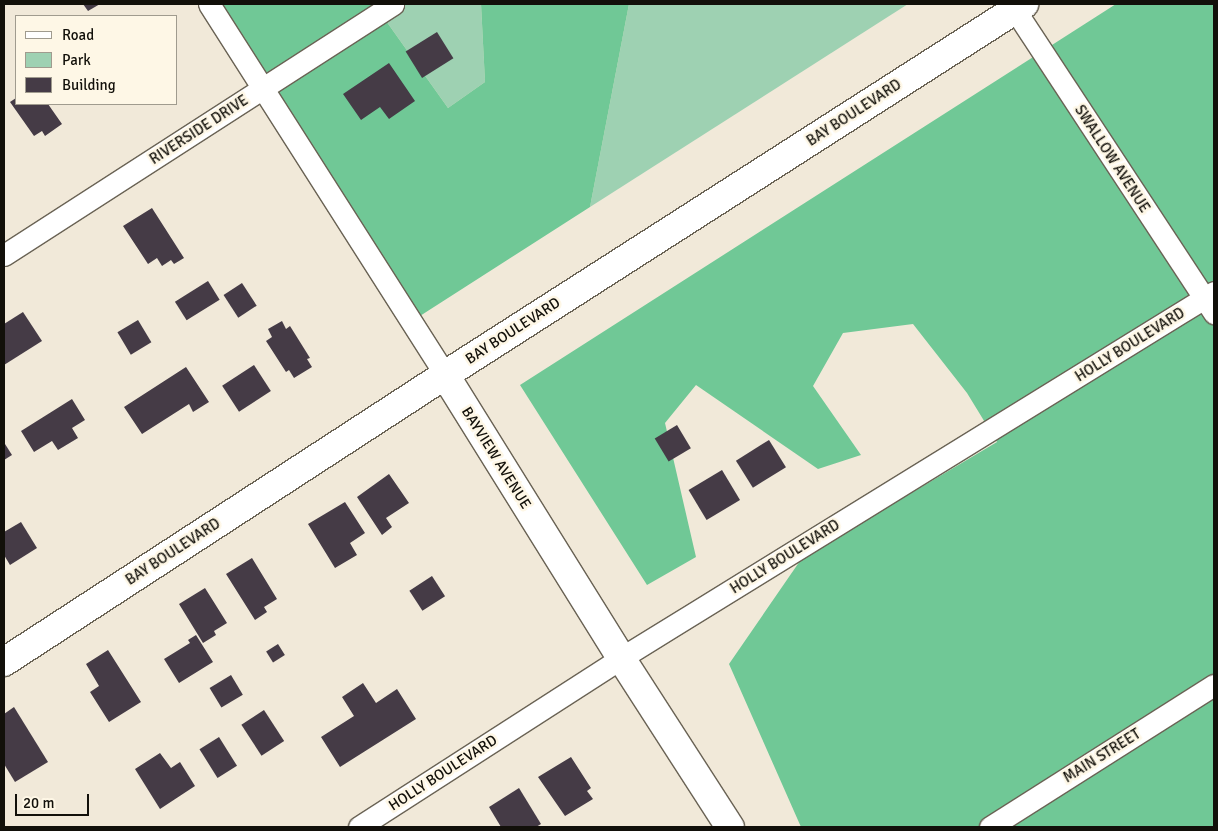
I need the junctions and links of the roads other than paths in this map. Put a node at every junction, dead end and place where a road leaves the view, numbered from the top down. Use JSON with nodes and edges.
{"nodes":[{"id":1,"x":209,"y":4,"type":"edge"},
{"id":2,"x":393,"y":4,"type":"edge"},
{"id":3,"x":1017,"y":6,"type":"edge"},
{"id":4,"x":264,"y":88,"type":"junction"},
{"id":5,"x":4,"y":254,"type":"edge"},
{"id":6,"x":1211,"y":302,"type":"edge"},
{"id":7,"x":444,"y":375,"type":"junction"},
{"id":8,"x":621,"y":658,"type":"junction"},
{"id":9,"x":4,"y":662,"type":"edge"},
{"id":10,"x":1214,"y":685,"type":"edge"},
{"id":11,"x":359,"y":827,"type":"edge"},
{"id":12,"x":730,"y":827,"type":"edge"},
{"id":13,"x":990,"y":827,"type":"edge"}],
"edges":[{"from":1,"to":4,"type":"street","name":"BAYVIEW AVENUE"},
{"from":2,"to":4,"type":"street","name":"RIVERSIDE DRIVE"},
{"from":3,"to":6,"type":"street","name":"SWALLOW AVENUE"},
{"from":3,"to":7,"type":"main road","name":"BAY BOULEVARD"},
{"from":4,"to":5,"type":"street","name":"RIVERSIDE DRIVE"},
{"from":4,"to":7,"type":"street","name":"BAYVIEW AVENUE"},
{"from":6,"to":8,"type":"street","name":"HOLLY BOULEVARD"},
{"from":7,"to":8,"type":"main road","name":"BAYVIEW AVENUE"},
{"from":7,"to":9,"type":"main road","name":"BAY BOULEVARD"},
{"from":8,"to":11,"type":"street","name":"HOLLY BOULEVARD"},
{"from":8,"to":12,"type":"main road","name":"BAYVIEW AVENUE"},
{"from":10,"to":13,"type":"street","name":"MAIN STREET"}]}
